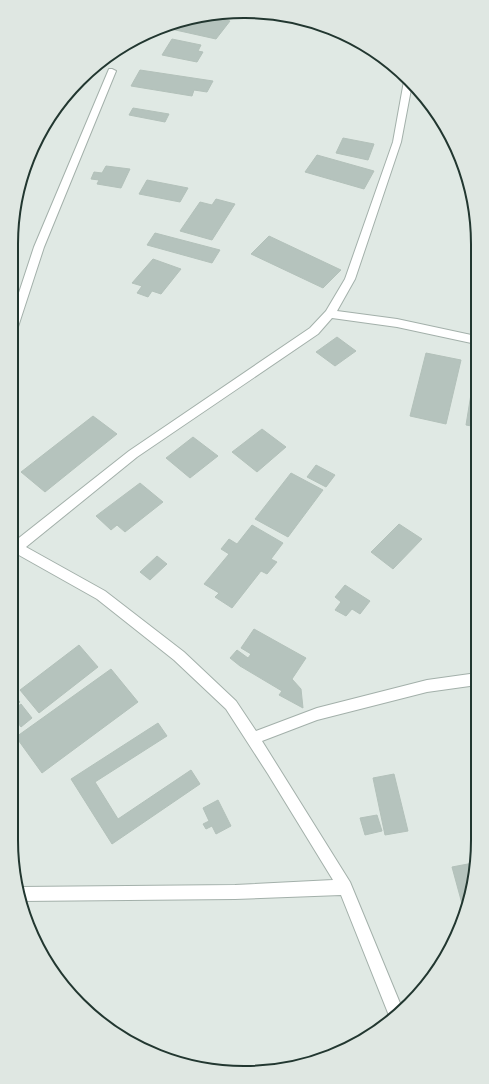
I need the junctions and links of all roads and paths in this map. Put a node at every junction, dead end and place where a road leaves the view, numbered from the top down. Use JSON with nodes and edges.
{"nodes":[{"id":1,"x":112,"y":71,"type":"dead end"},
{"id":2,"x":407,"y":86,"type":"edge"},
{"id":3,"x":18,"y":312,"type":"edge"},
{"id":4,"x":330,"y":314,"type":"junction"},
{"id":5,"x":471,"y":339,"type":"edge"},
{"id":6,"x":18,"y":544,"type":"edge"},
{"id":7,"x":18,"y":551,"type":"edge"},
{"id":8,"x":471,"y":680,"type":"edge"},
{"id":9,"x":253,"y":738,"type":"junction"},
{"id":10,"x":345,"y":887,"type":"junction"},
{"id":11,"x":25,"y":894,"type":"edge"},
{"id":12,"x":395,"y":1009,"type":"edge"}],
"edges":[{"from":1,"to":3,"type":"street"},
{"from":2,"to":4,"type":"street"},
{"from":4,"to":5,"type":"street"},
{"from":4,"to":6,"type":"street"},
{"from":7,"to":9,"type":"street"},
{"from":8,"to":9,"type":"street"},
{"from":9,"to":10,"type":"street"},
{"from":10,"to":11,"type":"street"},
{"from":10,"to":12,"type":"street"}]}
